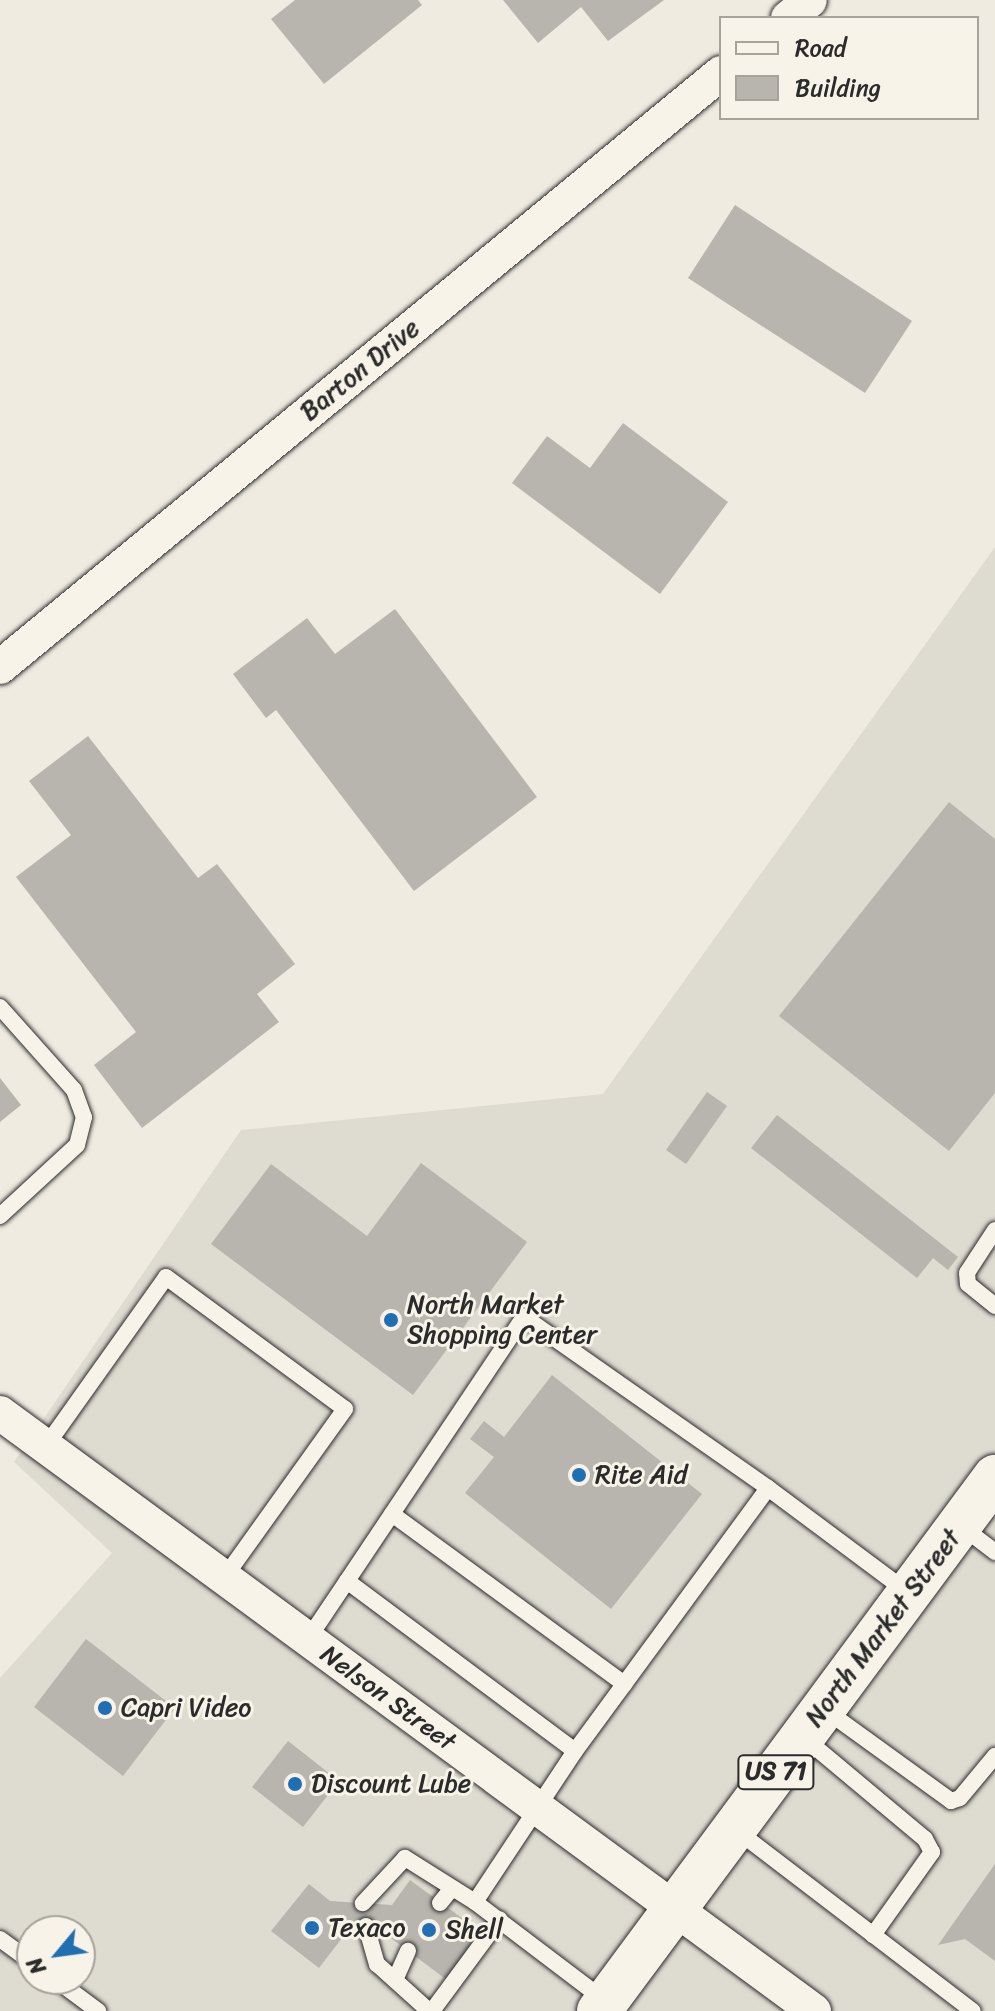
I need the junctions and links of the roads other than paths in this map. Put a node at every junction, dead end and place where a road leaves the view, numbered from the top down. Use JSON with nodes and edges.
{"nodes":[{"id":1,"x":810,"y":0,"type":"edge"},
{"id":2,"x":790,"y":16,"type":"edge"},
{"id":3,"x":719,"y":75,"type":"edge"},
{"id":4,"x":0,"y":667,"type":"edge"},
{"id":5,"x":0,"y":1007,"type":"edge"},
{"id":6,"x":0,"y":1216,"type":"edge"},
{"id":7,"x":995,"y":1230,"type":"edge"},
{"id":8,"x":995,"y":1306,"type":"edge"},
{"id":9,"x":0,"y":1413,"type":"edge"},
{"id":10,"x":46,"y":1446,"type":"junction"},
{"id":11,"x":995,"y":1477,"type":"edge"},
{"id":12,"x":768,"y":1488,"type":"junction"},
{"id":13,"x":392,"y":1514,"type":"junction"},
{"id":14,"x":960,"y":1525,"type":"junction"},
{"id":15,"x":995,"y":1552,"type":"edge"},
{"id":16,"x":224,"y":1578,"type":"junction"},
{"id":17,"x":347,"y":1581,"type":"junction"},
{"id":18,"x":909,"y":1593,"type":"junction"},
{"id":19,"x":308,"y":1639,"type":"junction"},
{"id":20,"x":624,"y":1684,"type":"junction"},
{"id":21,"x":813,"y":1722,"type":"junction"},
{"id":22,"x":575,"y":1751,"type":"junction"},
{"id":23,"x":995,"y":1756,"type":"edge"},
{"id":24,"x":537,"y":1807,"type":"junction"},
{"id":25,"x":734,"y":1828,"type":"junction"},
{"id":26,"x":452,"y":1888,"type":"junction"},
{"id":27,"x":475,"y":1902,"type":"junction"},
{"id":28,"x":363,"y":1903,"type":"dead end"},
{"id":29,"x":440,"y":1903,"type":"dead end"},
{"id":30,"x":675,"y":1908,"type":"junction"},
{"id":31,"x":500,"y":1919,"type":"junction"},
{"id":32,"x":366,"y":1926,"type":"dead end"},
{"id":33,"x":873,"y":1935,"type":"junction"},
{"id":34,"x":408,"y":1951,"type":"dead end"},
{"id":35,"x":395,"y":1980,"type":"junction"},
{"id":36,"x":76,"y":1995,"type":"edge"},
{"id":37,"x":602,"y":2006,"type":"edge"},
{"id":38,"x":98,"y":2011,"type":"edge"},
{"id":39,"x":431,"y":2011,"type":"edge"},
{"id":40,"x":813,"y":2011,"type":"edge"},
{"id":41,"x":973,"y":2011,"type":"edge"}],
"edges":[{"from":1,"to":2,"type":"street"},
{"from":3,"to":4,"type":"street","name":"Barton Drive"},
{"from":5,"to":6,"type":"lane"},
{"from":7,"to":8,"type":"lane"},
{"from":9,"to":10,"type":"street","name":"Nelson Street"},
{"from":10,"to":16,"type":"street","name":"Nelson Street"},
{"from":10,"to":16,"type":"lane"},
{"from":11,"to":14,"type":"main road","name":"North Market Street","number":"US 71"},
{"from":12,"to":13,"type":"lane"},
{"from":12,"to":18,"type":"lane"},
{"from":12,"to":20,"type":"lane"},
{"from":13,"to":17,"type":"lane"},
{"from":13,"to":20,"type":"lane"},
{"from":14,"to":15,"type":"lane"},
{"from":14,"to":18,"type":"main road","name":"North Market Street","number":"US 71"},
{"from":16,"to":19,"type":"street","name":"Nelson Street"},
{"from":17,"to":19,"type":"lane"},
{"from":17,"to":22,"type":"lane"},
{"from":18,"to":21,"type":"main road","name":"North Market Street","number":"US 71"},
{"from":19,"to":24,"type":"street","name":"Nelson Street"},
{"from":20,"to":22,"type":"lane"},
{"from":21,"to":23,"type":"lane"},
{"from":21,"to":25,"type":"main road","name":"North Market Street","number":"US 71"},
{"from":21,"to":33,"type":"lane"},
{"from":22,"to":24,"type":"lane"},
{"from":24,"to":27,"type":"lane"},
{"from":24,"to":30,"type":"street","name":"Nelson Street"},
{"from":25,"to":30,"type":"main road","name":"North Market Street","number":"US 71"},
{"from":25,"to":33,"type":"lane"},
{"from":26,"to":27,"type":"lane"},
{"from":26,"to":28,"type":"lane"},
{"from":26,"to":29,"type":"lane"},
{"from":27,"to":31,"type":"lane"},
{"from":30,"to":37,"type":"main road","name":"North Market Street","number":"US 71"},
{"from":30,"to":40,"type":"street","name":"Nelson Street"},
{"from":31,"to":37,"type":"lane"},
{"from":31,"to":39,"type":"lane"},
{"from":32,"to":35,"type":"lane"},
{"from":33,"to":41,"type":"lane"},
{"from":34,"to":35,"type":"lane"},
{"from":35,"to":39,"type":"lane"},
{"from":36,"to":38,"type":"lane"}]}
